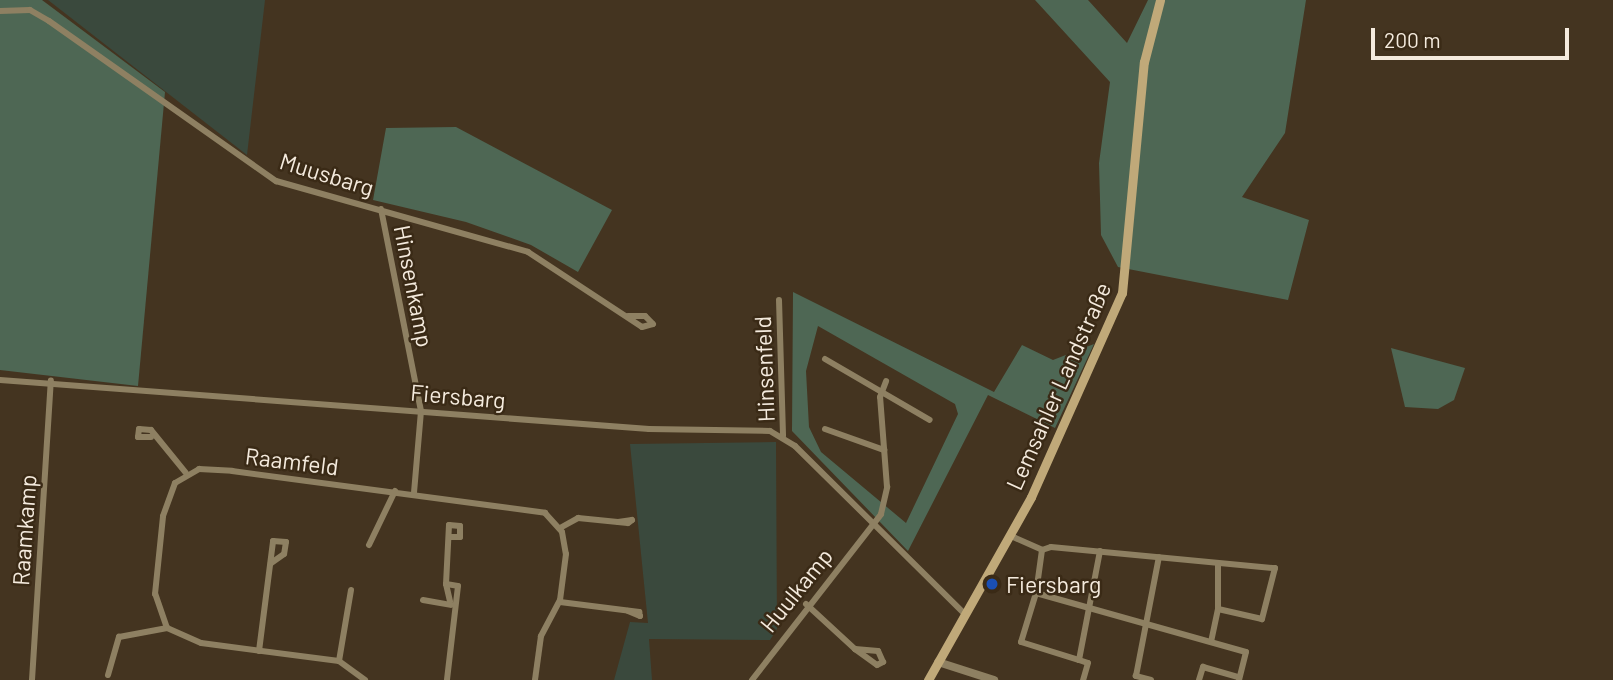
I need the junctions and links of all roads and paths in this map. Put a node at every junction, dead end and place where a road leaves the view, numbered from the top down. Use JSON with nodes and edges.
{"nodes":[{"id":1,"x":31,"y":0,"type":"edge"},
{"id":2,"x":1160,"y":0,"type":"edge"},
{"id":3,"x":30,"y":10,"type":"junction"},
{"id":4,"x":0,"y":11,"type":"edge"},
{"id":5,"x":381,"y":209,"type":"junction"},
{"id":6,"x":779,"y":300,"type":"dead end"},
{"id":7,"x":628,"y":316,"type":"dead end"},
{"id":8,"x":825,"y":359,"type":"dead end"},
{"id":9,"x":0,"y":380,"type":"edge"},
{"id":10,"x":886,"y":381,"type":"dead end"},
{"id":11,"x":51,"y":382,"type":"junction"},
{"id":12,"x":881,"y":391,"type":"junction"},
{"id":13,"x":421,"y":411,"type":"junction"},
{"id":14,"x":930,"y":420,"type":"dead end"},
{"id":15,"x":825,"y":429,"type":"dead end"},
{"id":16,"x":783,"y":436,"type":"junction"},
{"id":17,"x":151,"y":437,"type":"dead end"},
{"id":18,"x":884,"y":450,"type":"junction"},
{"id":19,"x":186,"y":473,"type":"junction"},
{"id":20,"x":395,"y":491,"type":"junction"},
{"id":21,"x":414,"y":493,"type":"junction"},
{"id":22,"x":618,"y":522,"type":"dead end"},
{"id":23,"x":872,"y":525,"type":"junction"},
{"id":24,"x":560,"y":528,"type":"junction"},
{"id":25,"x":1010,"y":536,"type":"junction"},
{"id":26,"x":449,"y":537,"type":"dead end"},
{"id":27,"x":369,"y":545,"type":"dead end"},
{"id":28,"x":1042,"y":550,"type":"junction"},
{"id":29,"x":1100,"y":551,"type":"junction"},
{"id":30,"x":1159,"y":556,"type":"junction"},
{"id":31,"x":1218,"y":563,"type":"junction"},
{"id":32,"x":271,"y":564,"type":"dead end"},
{"id":33,"x":446,"y":584,"type":"junction"},
{"id":34,"x":351,"y":590,"type":"dead end"},
{"id":35,"x":1036,"y":593,"type":"junction"},
{"id":36,"x":423,"y":600,"type":"dead end"},
{"id":37,"x":450,"y":602,"type":"junction"},
{"id":38,"x":560,"y":602,"type":"junction"},
{"id":39,"x":806,"y":604,"type":"junction"},
{"id":40,"x":454,"y":609,"type":"junction"},
{"id":41,"x":1091,"y":609,"type":"junction"},
{"id":42,"x":1217,"y":609,"type":"junction"},
{"id":43,"x":628,"y":611,"type":"dead end"},
{"id":44,"x":965,"y":614,"type":"junction"},
{"id":45,"x":1149,"y":625,"type":"junction"},
{"id":46,"x":167,"y":628,"type":"junction"},
{"id":47,"x":1211,"y":642,"type":"junction"},
{"id":48,"x":855,"y":649,"type":"dead end"},
{"id":49,"x":259,"y":651,"type":"junction"},
{"id":50,"x":1079,"y":660,"type":"junction"},
{"id":51,"x":339,"y":661,"type":"junction"},
{"id":52,"x":938,"y":662,"type":"junction"},
{"id":53,"x":108,"y":675,"type":"dead end"},
{"id":54,"x":1239,"y":678,"type":"edge"},
{"id":55,"x":32,"y":680,"type":"edge"},
{"id":56,"x":365,"y":680,"type":"edge"},
{"id":57,"x":447,"y":680,"type":"edge"},
{"id":58,"x":535,"y":680,"type":"edge"},
{"id":59,"x":751,"y":680,"type":"edge"},
{"id":60,"x":928,"y":680,"type":"edge"},
{"id":61,"x":994,"y":680,"type":"edge"},
{"id":62,"x":1083,"y":680,"type":"edge"},
{"id":63,"x":1149,"y":680,"type":"edge"},
{"id":64,"x":1199,"y":680,"type":"edge"}],
"edges":[{"from":1,"to":3,"type":"street"},
{"from":2,"to":25,"type":"main road","name":"Lemsahler Landstraße"},
{"from":3,"to":4,"type":"street"},
{"from":3,"to":5,"type":"street","name":"Muusbarg"},
{"from":5,"to":7,"type":"street","name":"Muusbarg"},
{"from":5,"to":13,"type":"street","name":"Hinsenkamp"},
{"from":6,"to":16,"type":"street","name":"Hinsenfeld"},
{"from":8,"to":12,"type":"street"},
{"from":9,"to":11,"type":"street","name":"Fiersbarg"},
{"from":10,"to":12,"type":"street"},
{"from":11,"to":13,"type":"street","name":"Fiersbarg"},
{"from":11,"to":55,"type":"street","name":"Raamkamp"},
{"from":12,"to":14,"type":"street"},
{"from":12,"to":18,"type":"street","name":"Huulkamp"},
{"from":13,"to":16,"type":"street","name":"Fiersbarg"},
{"from":13,"to":21,"type":"street","name":"Hinsenkamp"},
{"from":15,"to":18,"type":"street"},
{"from":16,"to":23,"type":"street"},
{"from":17,"to":19,"type":"street"},
{"from":18,"to":23,"type":"street","name":"Huulkamp"},
{"from":19,"to":20,"type":"street","name":"Raamfeld"},
{"from":19,"to":46,"type":"street"},
{"from":20,"to":21,"type":"street","name":"Raamfeld"},
{"from":20,"to":27,"type":"street"},
{"from":21,"to":24,"type":"street","name":"Raamfeld"},
{"from":22,"to":24,"type":"street"},
{"from":23,"to":39,"type":"street","name":"Huulkamp"},
{"from":23,"to":44,"type":"street"},
{"from":24,"to":38,"type":"street"},
{"from":25,"to":28,"type":"street"},
{"from":25,"to":44,"type":"main road","name":"Lemsahler Landstraße"},
{"from":26,"to":33,"type":"street"},
{"from":28,"to":29,"type":"street"},
{"from":28,"to":35,"type":"street"},
{"from":29,"to":30,"type":"street"},
{"from":29,"to":41,"type":"street"},
{"from":30,"to":31,"type":"street"},
{"from":30,"to":45,"type":"street"},
{"from":31,"to":42,"type":"street"},
{"from":31,"to":42,"type":"street"},
{"from":32,"to":49,"type":"street"},
{"from":33,"to":37,"type":"street"},
{"from":33,"to":40,"type":"street"},
{"from":34,"to":51,"type":"street"},
{"from":35,"to":41,"type":"street"},
{"from":35,"to":50,"type":"street"},
{"from":36,"to":37,"type":"street"},
{"from":37,"to":40,"type":"street"},
{"from":38,"to":43,"type":"street"},
{"from":38,"to":58,"type":"street"},
{"from":39,"to":48,"type":"street"},
{"from":39,"to":59,"type":"street","name":"Huulkamp"},
{"from":40,"to":57,"type":"street"},
{"from":41,"to":45,"type":"street"},
{"from":41,"to":50,"type":"street"},
{"from":42,"to":47,"type":"street"},
{"from":44,"to":52,"type":"main road","name":"Lemsahler Landstraße"},
{"from":45,"to":47,"type":"street"},
{"from":45,"to":63,"type":"street"},
{"from":46,"to":49,"type":"street"},
{"from":46,"to":53,"type":"street"},
{"from":47,"to":54,"type":"street"},
{"from":49,"to":51,"type":"street"},
{"from":50,"to":62,"type":"street"},
{"from":51,"to":56,"type":"street"},
{"from":52,"to":60,"type":"main road","name":"Lemsahler Landstraße"},
{"from":52,"to":61,"type":"street"},
{"from":54,"to":64,"type":"street"}]}
